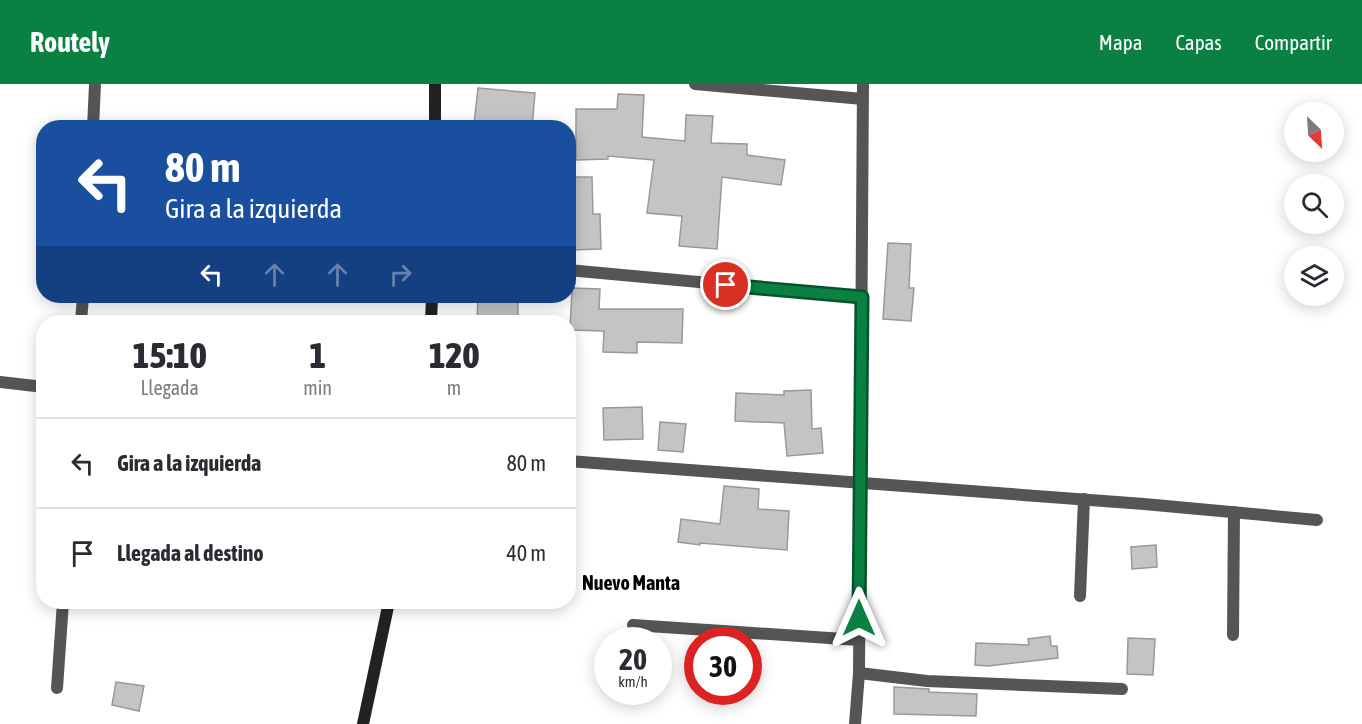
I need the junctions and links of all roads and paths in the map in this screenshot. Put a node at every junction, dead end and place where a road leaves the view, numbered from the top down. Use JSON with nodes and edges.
{"nodes":[{"id":1,"x":95,"y":84,"type":"edge"},
{"id":2,"x":435,"y":84,"type":"edge"},
{"id":3,"x":695,"y":84,"type":"edge"},
{"id":4,"x":863,"y":84,"type":"edge"},
{"id":5,"x":863,"y":99,"type":"junction"},
{"id":6,"x":93,"y":120,"type":"edge"},
{"id":7,"x":435,"y":120,"type":"edge"},
{"id":8,"x":576,"y":271,"type":"edge"},
{"id":9,"x":862,"y":297,"type":"junction"},
{"id":10,"x":0,"y":382,"type":"edge"},
{"id":11,"x":36,"y":386,"type":"edge"},
{"id":12,"x":576,"y":461,"type":"edge"},
{"id":13,"x":860,"y":483,"type":"junction"},
{"id":14,"x":1084,"y":499,"type":"junction"},
{"id":15,"x":1234,"y":512,"type":"junction"},
{"id":16,"x":1317,"y":520,"type":"dead end"},
{"id":17,"x":1080,"y":596,"type":"dead end"},
{"id":18,"x":63,"y":609,"type":"edge"},
{"id":19,"x":388,"y":609,"type":"edge"},
{"id":20,"x":633,"y":625,"type":"dead end"},
{"id":21,"x":1233,"y":635,"type":"dead end"},
{"id":22,"x":859,"y":640,"type":"junction"},
{"id":23,"x":859,"y":673,"type":"junction"},
{"id":24,"x":57,"y":688,"type":"dead end"},
{"id":25,"x":1122,"y":689,"type":"dead end"},
{"id":26,"x":363,"y":724,"type":"edge"},
{"id":27,"x":855,"y":724,"type":"edge"}],
"edges":[{"from":1,"to":6,"type":"street"},
{"from":2,"to":7,"type":"street"},
{"from":3,"to":5,"type":"street"},
{"from":4,"to":5,"type":"street"},
{"from":5,"to":9,"type":"street"},
{"from":8,"to":9,"type":"street"},
{"from":9,"to":13,"type":"street"},
{"from":10,"to":11,"type":"street"},
{"from":12,"to":13,"type":"street"},
{"from":13,"to":14,"type":"street"},
{"from":13,"to":22,"type":"street"},
{"from":14,"to":15,"type":"street"},
{"from":14,"to":17,"type":"street"},
{"from":15,"to":16,"type":"street"},
{"from":15,"to":21,"type":"street"},
{"from":18,"to":24,"type":"street"},
{"from":19,"to":26,"type":"street"},
{"from":20,"to":22,"type":"street"},
{"from":22,"to":23,"type":"street"},
{"from":23,"to":25,"type":"street"},
{"from":23,"to":27,"type":"street"}]}
